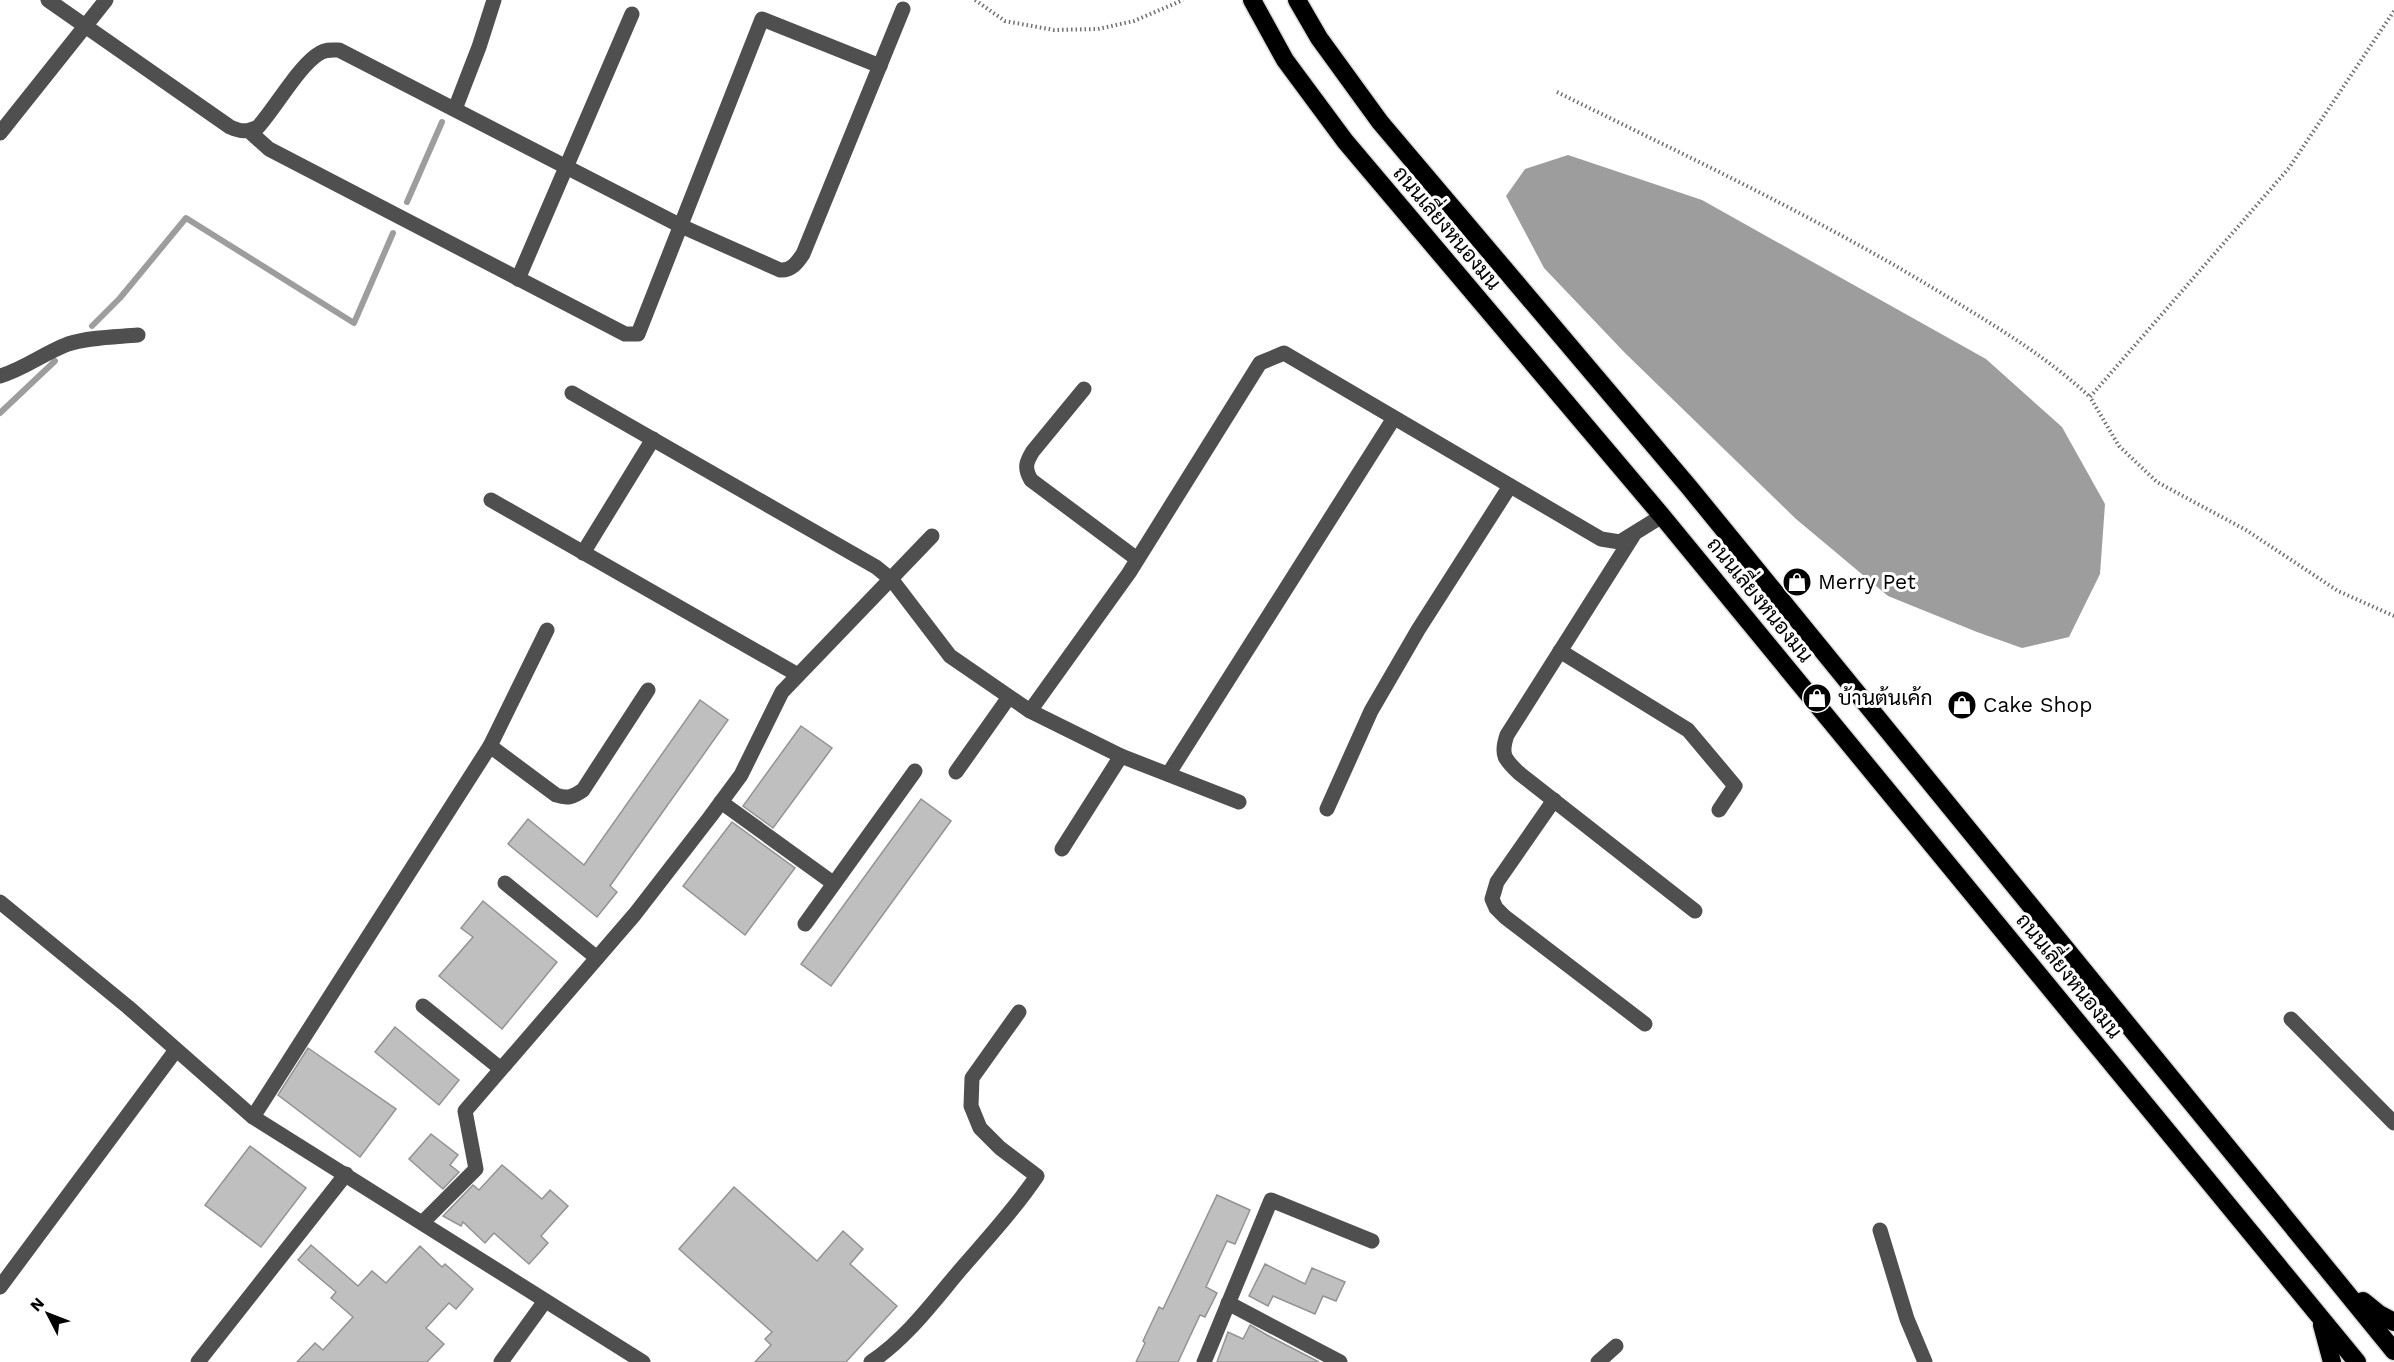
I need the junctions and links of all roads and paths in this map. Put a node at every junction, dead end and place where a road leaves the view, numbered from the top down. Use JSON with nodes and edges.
{"nodes":[{"id":1,"x":48,"y":0,"type":"edge"},
{"id":2,"x":106,"y":0,"type":"edge"},
{"id":3,"x":494,"y":0,"type":"edge"},
{"id":4,"x":975,"y":0,"type":"edge"},
{"id":5,"x":1183,"y":0,"type":"edge"},
{"id":6,"x":1252,"y":0,"type":"edge"},
{"id":7,"x":1297,"y":0,"type":"edge"},
{"id":8,"x":903,"y":9,"type":"dead end"},
{"id":9,"x":2394,"y":12,"type":"edge"},
{"id":10,"x":632,"y":14,"type":"dead end"},
{"id":11,"x":85,"y":26,"type":"junction"},
{"id":12,"x":880,"y":66,"type":"junction"},
{"id":13,"x":1557,"y":92,"type":"dead end"},
{"id":14,"x":455,"y":109,"type":"junction"},
{"id":15,"x":249,"y":131,"type":"junction"},
{"id":16,"x":0,"y":133,"type":"edge"},
{"id":17,"x":566,"y":166,"type":"junction"},
{"id":18,"x":681,"y":226,"type":"junction"},
{"id":19,"x":518,"y":279,"type":"junction"},
{"id":20,"x":138,"y":335,"type":"dead end"},
{"id":21,"x":0,"y":376,"type":"edge"},
{"id":22,"x":1084,"y":389,"type":"dead end"},
{"id":23,"x":573,"y":393,"type":"dead end"},
{"id":24,"x":2090,"y":397,"type":"junction"},
{"id":25,"x":1394,"y":418,"type":"junction"},
{"id":26,"x":653,"y":439,"type":"junction"},
{"id":27,"x":1510,"y":486,"type":"junction"},
{"id":28,"x":491,"y":500,"type":"dead end"},
{"id":29,"x":1662,"y":516,"type":"junction"},
{"id":30,"x":1636,"y":532,"type":"junction"},
{"id":31,"x":932,"y":536,"type":"dead end"},
{"id":32,"x":583,"y":553,"type":"junction"},
{"id":33,"x":1137,"y":559,"type":"junction"},
{"id":34,"x":892,"y":580,"type":"junction"},
{"id":35,"x":2394,"y":616,"type":"edge"},
{"id":36,"x":547,"y":630,"type":"dead end"},
{"id":37,"x":1560,"y":651,"type":"junction"},
{"id":38,"x":798,"y":675,"type":"junction"},
{"id":39,"x":648,"y":690,"type":"dead end"},
{"id":40,"x":1009,"y":697,"type":"junction"},
{"id":41,"x":1029,"y":711,"type":"junction"},
{"id":42,"x":490,"y":746,"type":"junction"},
{"id":43,"x":1121,"y":756,"type":"junction"},
{"id":44,"x":915,"y":771,"type":"dead end"},
{"id":45,"x":956,"y":772,"type":"dead end"},
{"id":46,"x":1169,"y":773,"type":"junction"},
{"id":47,"x":1554,"y":800,"type":"junction"},
{"id":48,"x":721,"y":802,"type":"junction"},
{"id":49,"x":1239,"y":802,"type":"dead end"},
{"id":50,"x":1327,"y":810,"type":"dead end"},
{"id":51,"x":1719,"y":810,"type":"dead end"},
{"id":52,"x":1062,"y":849,"type":"dead end"},
{"id":53,"x":505,"y":883,"type":"dead end"},
{"id":54,"x":833,"y":883,"type":"junction"},
{"id":55,"x":0,"y":902,"type":"edge"},
{"id":56,"x":1695,"y":911,"type":"dead end"},
{"id":57,"x":805,"y":924,"type":"dead end"},
{"id":58,"x":597,"y":958,"type":"junction"},
{"id":59,"x":423,"y":1006,"type":"dead end"},
{"id":60,"x":1019,"y":1012,"type":"dead end"},
{"id":61,"x":2291,"y":1018,"type":"dead end"},
{"id":62,"x":1645,"y":1024,"type":"dead end"},
{"id":63,"x":176,"y":1050,"type":"junction"},
{"id":64,"x":501,"y":1069,"type":"junction"},
{"id":65,"x":253,"y":1117,"type":"junction"},
{"id":66,"x":2394,"y":1123,"type":"edge"},
{"id":67,"x":346,"y":1174,"type":"junction"},
{"id":68,"x":423,"y":1222,"type":"junction"},
{"id":69,"x":1880,"y":1230,"type":"dead end"},
{"id":70,"x":1372,"y":1241,"type":"dead end"},
{"id":71,"x":2332,"y":1274,"type":"junction"},
{"id":72,"x":0,"y":1287,"type":"edge"},
{"id":73,"x":545,"y":1301,"type":"junction"},
{"id":74,"x":1228,"y":1303,"type":"junction"},
{"id":75,"x":2319,"y":1315,"type":"junction"},
{"id":76,"x":2394,"y":1322,"type":"edge"},
{"id":77,"x":1616,"y":1346,"type":"dead end"},
{"id":78,"x":2394,"y":1351,"type":"edge"},
{"id":79,"x":198,"y":1362,"type":"edge"},
{"id":80,"x":501,"y":1362,"type":"edge"},
{"id":81,"x":643,"y":1362,"type":"edge"},
{"id":82,"x":871,"y":1362,"type":"edge"},
{"id":83,"x":1204,"y":1362,"type":"edge"},
{"id":84,"x":1340,"y":1362,"type":"edge"},
{"id":85,"x":1598,"y":1362,"type":"edge"},
{"id":86,"x":1925,"y":1362,"type":"edge"},
{"id":87,"x":2332,"y":1362,"type":"edge"},
{"id":88,"x":2357,"y":1362,"type":"edge"}],
"edges":[{"from":1,"to":11,"type":"street"},
{"from":2,"to":11,"type":"street"},
{"from":3,"to":14,"type":"street"},
{"from":4,"to":5,"type":"path"},
{"from":6,"to":29,"type":"highway","name":"ถนนเลี่ยงหนองมน"},
{"from":7,"to":71,"type":"highway","name":"ถนนเลี่ยงหนองมน"},
{"from":8,"to":12,"type":"street"},
{"from":9,"to":24,"type":"path"},
{"from":10,"to":17,"type":"street"},
{"from":11,"to":15,"type":"street"},
{"from":11,"to":16,"type":"street"},
{"from":12,"to":18,"type":"street"},
{"from":12,"to":18,"type":"street"},
{"from":13,"to":24,"type":"path"},
{"from":14,"to":15,"type":"street"},
{"from":14,"to":17,"type":"street"},
{"from":15,"to":19,"type":"street"},
{"from":17,"to":18,"type":"street"},
{"from":17,"to":19,"type":"street"},
{"from":18,"to":19,"type":"street"},
{"from":20,"to":21,"type":"street"},
{"from":22,"to":33,"type":"street"},
{"from":23,"to":26,"type":"street"},
{"from":24,"to":35,"type":"path"},
{"from":25,"to":27,"type":"street"},
{"from":25,"to":33,"type":"street"},
{"from":25,"to":46,"type":"street"},
{"from":26,"to":32,"type":"street"},
{"from":26,"to":34,"type":"street"},
{"from":27,"to":30,"type":"street"},
{"from":27,"to":50,"type":"street"},
{"from":28,"to":32,"type":"street"},
{"from":29,"to":30,"type":"street"},
{"from":29,"to":75,"type":"highway","name":"ถนนเลี่ยงหนองมน"},
{"from":30,"to":37,"type":"street"},
{"from":31,"to":34,"type":"street"},
{"from":32,"to":38,"type":"street"},
{"from":33,"to":41,"type":"street"},
{"from":34,"to":38,"type":"street"},
{"from":34,"to":40,"type":"street"},
{"from":36,"to":42,"type":"street"},
{"from":37,"to":47,"type":"street"},
{"from":37,"to":51,"type":"street"},
{"from":38,"to":48,"type":"street"},
{"from":39,"to":42,"type":"street"},
{"from":40,"to":41,"type":"street"},
{"from":40,"to":45,"type":"street"},
{"from":41,"to":43,"type":"street"},
{"from":42,"to":65,"type":"street"},
{"from":43,"to":46,"type":"street"},
{"from":43,"to":52,"type":"street"},
{"from":44,"to":54,"type":"street"},
{"from":46,"to":49,"type":"street"},
{"from":47,"to":56,"type":"street"},
{"from":47,"to":62,"type":"street"},
{"from":48,"to":54,"type":"street"},
{"from":48,"to":58,"type":"street"},
{"from":53,"to":58,"type":"street"},
{"from":54,"to":57,"type":"street"},
{"from":55,"to":63,"type":"street"},
{"from":58,"to":64,"type":"street"},
{"from":59,"to":64,"type":"street"},
{"from":60,"to":82,"type":"street"},
{"from":61,"to":66,"type":"street"},
{"from":63,"to":65,"type":"street"},
{"from":63,"to":72,"type":"street"},
{"from":64,"to":68,"type":"street"},
{"from":65,"to":67,"type":"street"},
{"from":67,"to":68,"type":"street"},
{"from":67,"to":79,"type":"street"},
{"from":68,"to":73,"type":"street"},
{"from":69,"to":86,"type":"street"},
{"from":70,"to":74,"type":"street"},
{"from":71,"to":76,"type":"highway"},
{"from":71,"to":78,"type":"highway","name":"ถนนเลี่ยงหนองมน"},
{"from":73,"to":80,"type":"street"},
{"from":73,"to":81,"type":"street"},
{"from":74,"to":83,"type":"street"},
{"from":74,"to":84,"type":"street"},
{"from":75,"to":87,"type":"highway"},
{"from":75,"to":88,"type":"highway","name":"ถนนเลี่ยงหนองมน"},
{"from":77,"to":85,"type":"street"}]}
